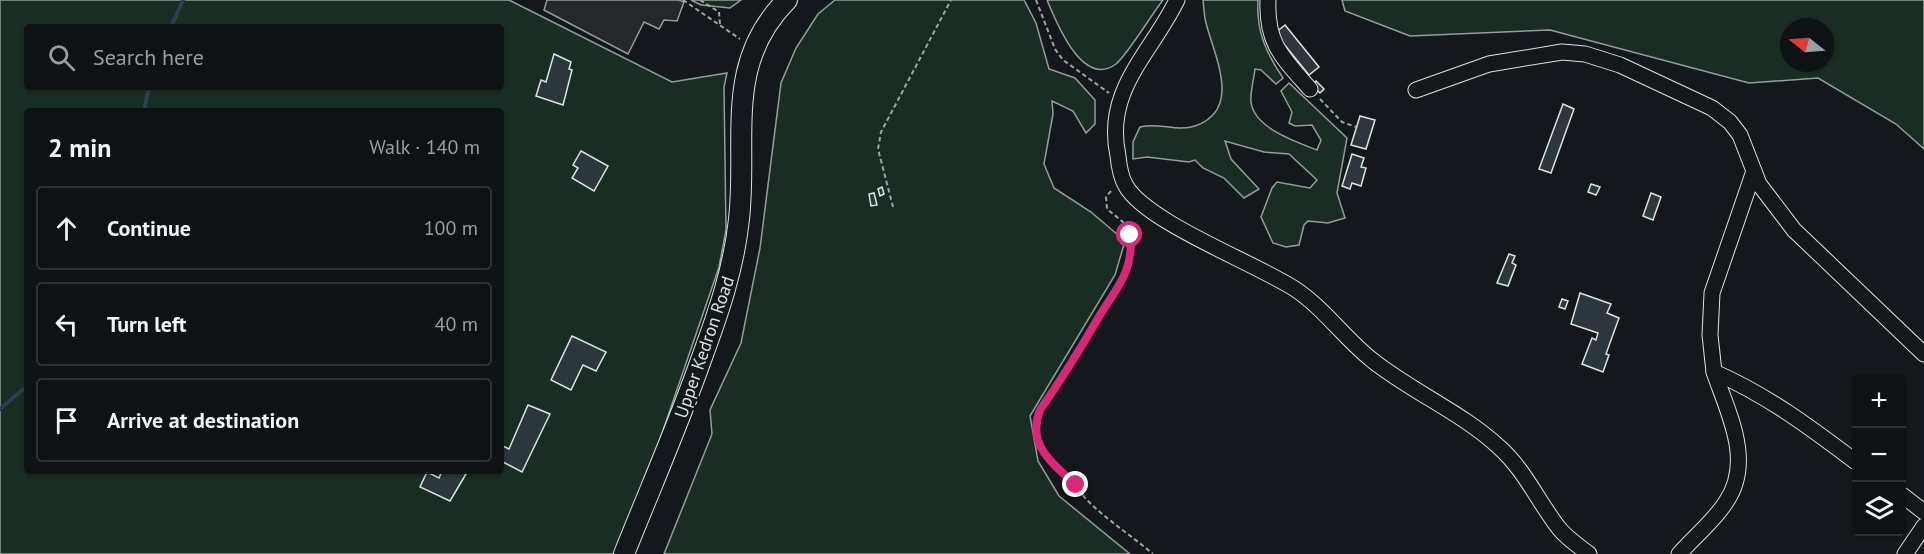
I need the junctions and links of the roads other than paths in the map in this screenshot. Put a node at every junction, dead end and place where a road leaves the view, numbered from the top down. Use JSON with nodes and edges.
{"nodes":[{"id":1,"x":787,"y":0,"type":"edge"},
{"id":2,"x":1176,"y":0,"type":"edge"},
{"id":3,"x":1268,"y":0,"type":"edge"},
{"id":4,"x":1310,"y":89,"type":"road end"},
{"id":5,"x":1416,"y":90,"type":"dead end"},
{"id":6,"x":1754,"y":171,"type":"junction"},
{"id":7,"x":1924,"y":354,"type":"edge"},
{"id":8,"x":1714,"y":372,"type":"junction"},
{"id":9,"x":1852,"y":458,"type":"edge"},
{"id":10,"x":1906,"y":498,"type":"edge"},
{"id":11,"x":1924,"y":512,"type":"edge"},
{"id":12,"x":1924,"y":526,"type":"edge"},
{"id":13,"x":624,"y":554,"type":"edge"},
{"id":14,"x":1588,"y":554,"type":"edge"},
{"id":15,"x":1679,"y":554,"type":"edge"},
{"id":16,"x":1905,"y":554,"type":"edge"}],
"edges":[{"from":1,"to":13,"type":"main road","name":"Upper Kedron Road"},
{"from":2,"to":14,"type":"lane"},
{"from":3,"to":4,"type":"lane"},
{"from":5,"to":6,"type":"lane"},
{"from":6,"to":7,"type":"lane"},
{"from":6,"to":8,"type":"lane"},
{"from":8,"to":9,"type":"lane"},
{"from":8,"to":15,"type":"lane"},
{"from":10,"to":11,"type":"lane"},
{"from":12,"to":16,"type":"lane"}]}
